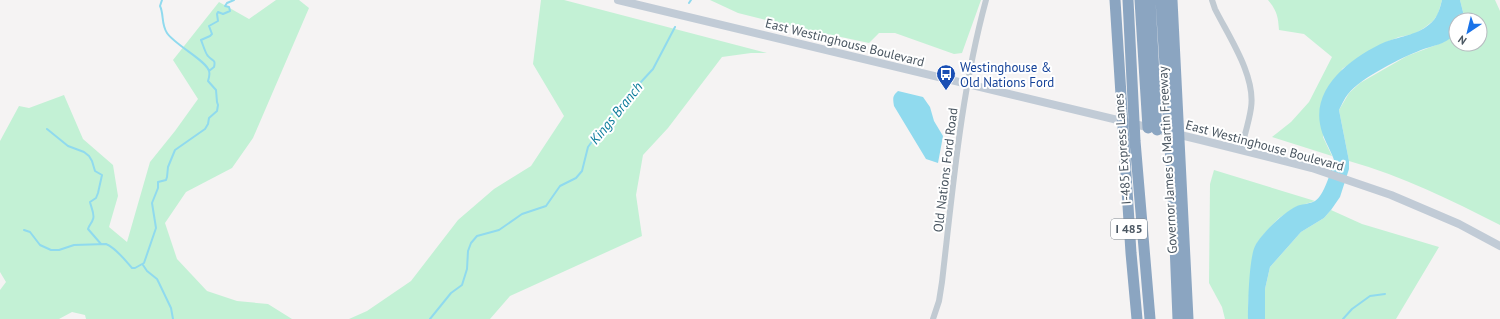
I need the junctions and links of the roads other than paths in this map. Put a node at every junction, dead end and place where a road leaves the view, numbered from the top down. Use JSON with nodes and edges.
{"nodes":[{"id":1,"x":618,"y":0,"type":"edge"},
{"id":2,"x":986,"y":0,"type":"edge"},
{"id":3,"x":1114,"y":0,"type":"edge"},
{"id":4,"x":1128,"y":0,"type":"edge"},
{"id":5,"x":1140,"y":0,"type":"edge"},
{"id":6,"x":1150,"y":0,"type":"edge"},
{"id":7,"x":1161,"y":0,"type":"edge"},
{"id":8,"x":1172,"y":0,"type":"edge"},
{"id":9,"x":1212,"y":0,"type":"edge"},
{"id":10,"x":968,"y":84,"type":"junction"},
{"id":11,"x":1173,"y":110,"type":"junction"},
{"id":12,"x":1153,"y":129,"type":"junction"},
{"id":13,"x":1175,"y":150,"type":"junction"},
{"id":14,"x":1241,"y":150,"type":"junction"},
{"id":15,"x":1500,"y":246,"type":"edge"},
{"id":16,"x":933,"y":319,"type":"edge"},
{"id":17,"x":1137,"y":319,"type":"edge"},
{"id":18,"x":1149,"y":319,"type":"edge"},
{"id":19,"x":1178,"y":319,"type":"edge"},
{"id":20,"x":1188,"y":319,"type":"edge"}],
"edges":[{"from":1,"to":10,"type":"main road","name":"East Westinghouse Boulevard"},
{"from":2,"to":10,"type":"street","name":"Old Nations Ford Road"},
{"from":3,"to":17,"type":"highway","number":"I 485"},
{"from":4,"to":18,"type":"highway","name":"I-485 Express Lanes","number":"I 485"},
{"from":5,"to":12,"type":"highway"},
{"from":6,"to":12,"type":"highway"},
{"from":7,"to":11,"type":"highway"},
{"from":8,"to":11,"type":"highway","name":"Governor James G Martin Freeway"},
{"from":9,"to":14,"type":"street"},
{"from":10,"to":12,"type":"main road","name":"East Westinghouse Boulevard"},
{"from":10,"to":16,"type":"street","name":"Old Nations Ford Road"},
{"from":11,"to":13,"type":"highway","name":"Governor James G Martin Freeway"},
{"from":12,"to":14,"type":"main road","name":"East Westinghouse Boulevard"},
{"from":13,"to":19,"type":"highway"},
{"from":13,"to":20,"type":"highway","name":"Governor James G Martin Freeway"},
{"from":14,"to":15,"type":"main road","name":"East Westinghouse Boulevard"}]}
